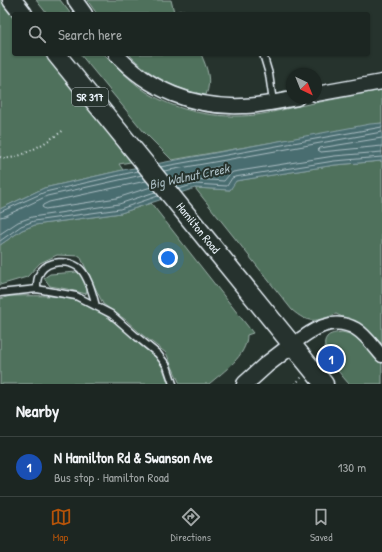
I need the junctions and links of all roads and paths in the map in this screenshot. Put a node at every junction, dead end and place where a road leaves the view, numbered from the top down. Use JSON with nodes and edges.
{"nodes":[{"id":1,"x":12,"y":0,"type":"edge"},
{"id":2,"x":75,"y":0,"type":"edge"},
{"id":3,"x":21,"y":12,"type":"edge"},
{"id":4,"x":84,"y":12,"type":"edge"},
{"id":5,"x":58,"y":56,"type":"edge"},
{"id":6,"x":118,"y":56,"type":"edge"},
{"id":7,"x":264,"y":56,"type":"edge"},
{"id":8,"x":382,"y":82,"type":"edge"},
{"id":9,"x":322,"y":93,"type":"edge"},
{"id":10,"x":286,"y":100,"type":"edge"},
{"id":11,"x":273,"y":102,"type":"junction"},
{"id":12,"x":64,"y":130,"type":"dead end"},
{"id":13,"x":0,"y":157,"type":"edge"},
{"id":14,"x":37,"y":289,"type":"junction"},
{"id":15,"x":0,"y":293,"type":"edge"},
{"id":16,"x":96,"y":306,"type":"junction"},
{"id":17,"x":292,"y":345,"type":"junction"},
{"id":18,"x":382,"y":356,"type":"edge"},
{"id":19,"x":173,"y":384,"type":"edge"},
{"id":20,"x":245,"y":384,"type":"edge"},
{"id":21,"x":324,"y":384,"type":"edge"}],
"edges":[{"from":1,"to":3,"type":"main road"},
{"from":2,"to":4,"type":"street"},
{"from":5,"to":17,"type":"main road","name":"Hamilton Road","number":"SR 317"},
{"from":6,"to":11,"type":"street"},
{"from":7,"to":11,"type":"lane"},
{"from":8,"to":9,"type":"street"},
{"from":10,"to":11,"type":"street"},
{"from":12,"to":13,"type":"path"},
{"from":14,"to":15,"type":"lane"},
{"from":14,"to":16,"type":"lane"},
{"from":14,"to":16,"type":"lane"},
{"from":16,"to":19,"type":"lane"},
{"from":17,"to":18,"type":"street"},
{"from":17,"to":20,"type":"main road"},
{"from":17,"to":21,"type":"main road","name":"Hamilton Road","number":"SR 317"}]}
